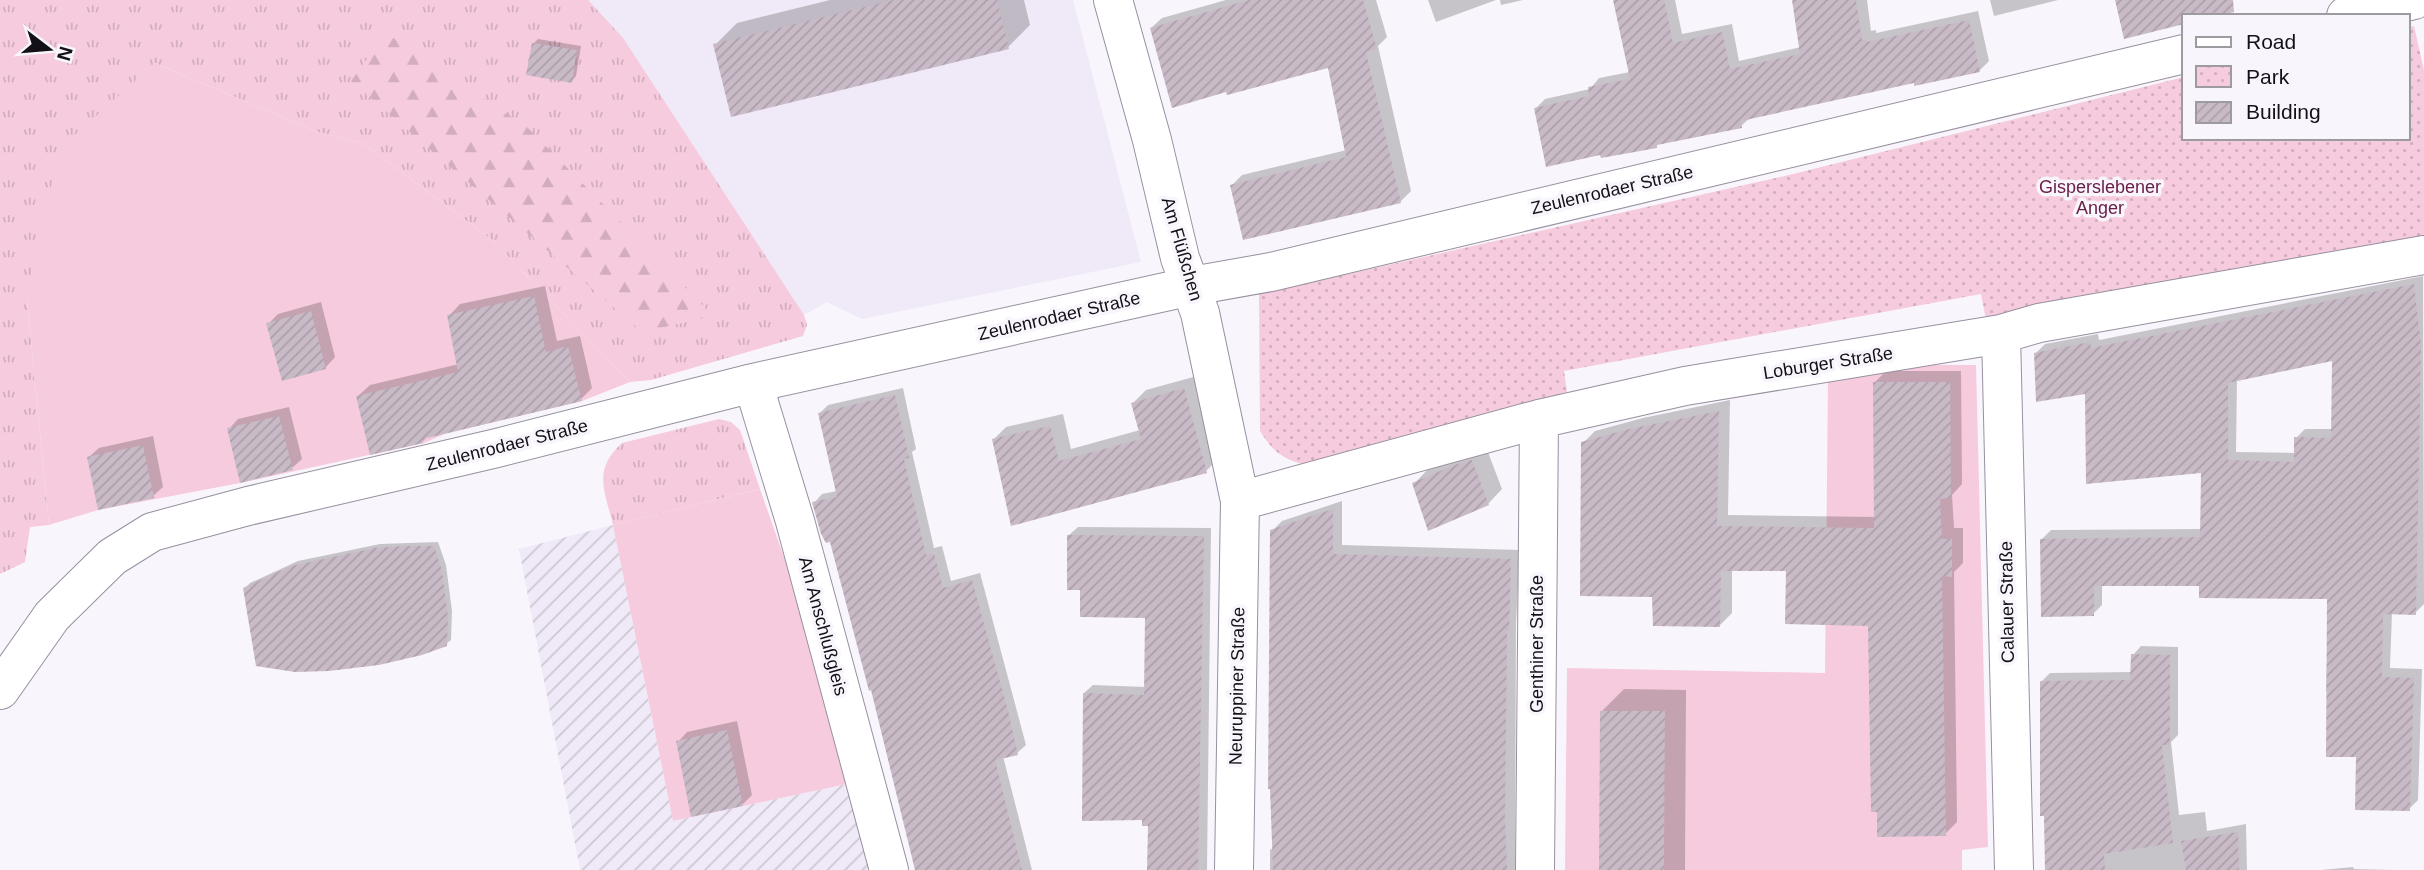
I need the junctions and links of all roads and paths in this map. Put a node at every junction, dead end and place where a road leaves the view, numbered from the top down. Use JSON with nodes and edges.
{"nodes":[{"id":1,"x":1113,"y":0,"type":"edge"},
{"id":2,"x":2414,"y":0,"type":"edge"},
{"id":3,"x":2354,"y":14,"type":"edge"},
{"id":4,"x":2182,"y":54,"type":"edge"},
{"id":5,"x":2424,"y":256,"type":"edge"},
{"id":6,"x":1192,"y":286,"type":"junction"},
{"id":7,"x":2001,"y":334,"type":"junction"},
{"id":8,"x":753,"y":383,"type":"junction"},
{"id":9,"x":1539,"y":419,"type":"junction"},
{"id":10,"x":1240,"y":501,"type":"junction"},
{"id":11,"x":0,"y":690,"type":"edge"},
{"id":12,"x":888,"y":870,"type":"edge"},
{"id":13,"x":1234,"y":870,"type":"edge"},
{"id":14,"x":1535,"y":870,"type":"edge"},
{"id":15,"x":2014,"y":870,"type":"edge"}],
"edges":[{"from":1,"to":6,"type":"street","name":"Am Flüßchen"},
{"from":2,"to":3,"type":"street"},
{"from":4,"to":6,"type":"street","name":"Zeulenrodaer Straße"},
{"from":5,"to":7,"type":"street","name":"Loburger Straße"},
{"from":6,"to":8,"type":"street","name":"Zeulenrodaer Straße"},
{"from":6,"to":10,"type":"street","name":"Am Flüßchen"},
{"from":7,"to":9,"type":"street","name":"Loburger Straße"},
{"from":7,"to":15,"type":"street","name":"Calauer Straße"},
{"from":8,"to":11,"type":"street","name":"Zeulenrodaer Straße"},
{"from":8,"to":12,"type":"street","name":"Am Anschlußgleis"},
{"from":9,"to":10,"type":"street","name":"Loburger Straße"},
{"from":9,"to":14,"type":"street","name":"Genthiner Straße"},
{"from":10,"to":13,"type":"street","name":"Neuruppiner Straße"}]}
